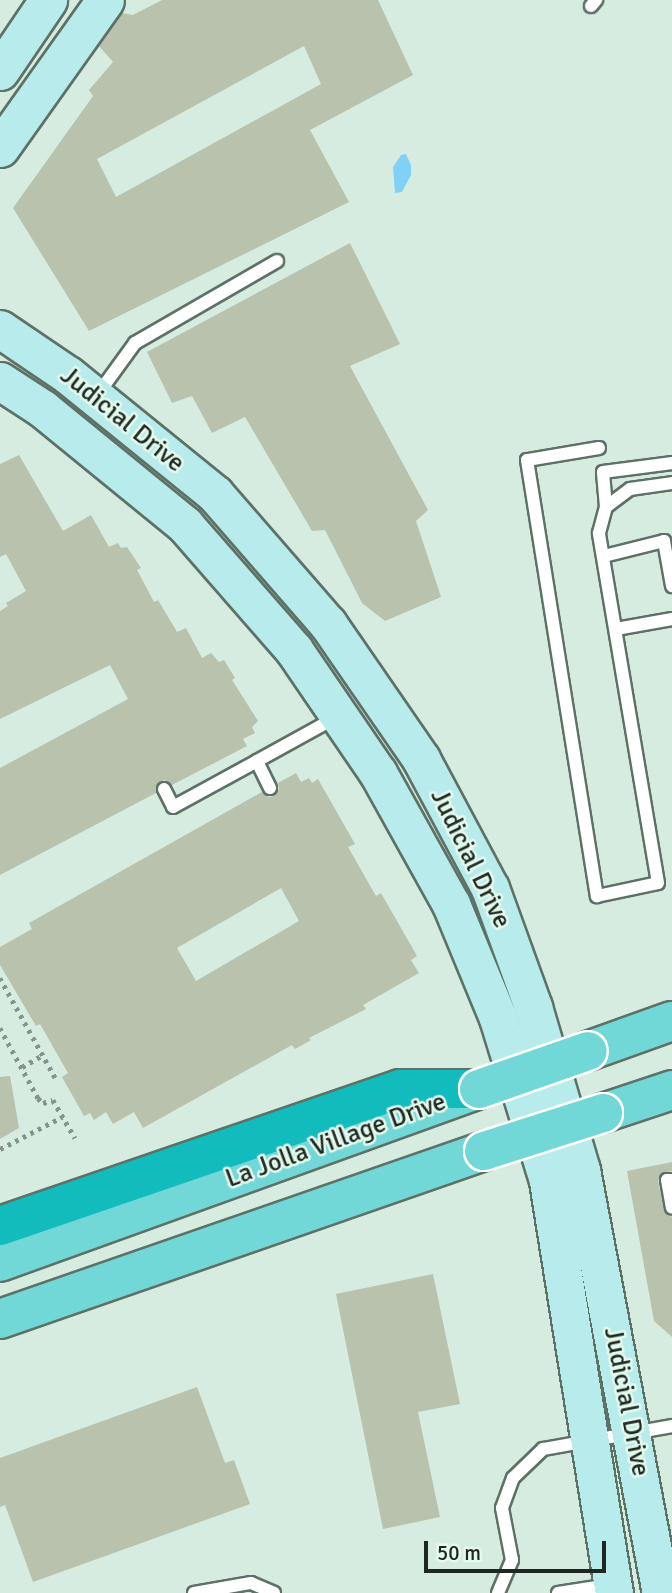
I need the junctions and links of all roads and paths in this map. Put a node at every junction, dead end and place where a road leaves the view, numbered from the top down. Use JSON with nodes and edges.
{"nodes":[{"id":1,"x":48,"y":0,"type":"edge"},
{"id":2,"x":105,"y":0,"type":"edge"},
{"id":3,"x":0,"y":71,"type":"edge"},
{"id":4,"x":0,"y":148,"type":"edge"},
{"id":5,"x":277,"y":261,"type":"dead end"},
{"id":6,"x":0,"y":329,"type":"edge"},
{"id":7,"x":0,"y":381,"type":"edge"},
{"id":8,"x":95,"y":397,"type":"junction"},
{"id":9,"x":599,"y":448,"type":"dead end"},
{"id":10,"x":672,"y":463,"type":"edge"},
{"id":11,"x":672,"y":483,"type":"edge"},
{"id":12,"x":606,"y":507,"type":"junction"},
{"id":13,"x":604,"y":556,"type":"junction"},
{"id":14,"x":672,"y":586,"type":"edge"},
{"id":15,"x":672,"y":619,"type":"edge"},
{"id":16,"x":616,"y":629,"type":"junction"},
{"id":17,"x":339,"y":716,"type":"junction"},
{"id":18,"x":257,"y":761,"type":"junction"},
{"id":19,"x":270,"y":788,"type":"dead end"},
{"id":20,"x":164,"y":789,"type":"dead end"},
{"id":21,"x":0,"y":978,"type":"edge"},
{"id":22,"x":672,"y":1021,"type":"edge"},
{"id":23,"x":0,"y":1028,"type":"edge"},
{"id":24,"x":43,"y":1055,"type":"junction"},
{"id":25,"x":22,"y":1067,"type":"junction"},
{"id":26,"x":57,"y":1079,"type":"dead end"},
{"id":27,"x":479,"y":1089,"type":"junction"},
{"id":28,"x":672,"y":1090,"type":"edge"},
{"id":29,"x":62,"y":1116,"type":"junction"},
{"id":30,"x":75,"y":1138,"type":"dead end"},
{"id":31,"x":0,"y":1149,"type":"edge"},
{"id":32,"x":672,"y":1180,"type":"edge"},
{"id":33,"x":672,"y":1208,"type":"edge"},
{"id":34,"x":0,"y":1226,"type":"edge"},
{"id":35,"x":0,"y":1262,"type":"edge"},
{"id":36,"x":0,"y":1319,"type":"edge"},
{"id":37,"x":672,"y":1426,"type":"edge"},
{"id":38,"x":632,"y":1433,"type":"junction"},
{"id":39,"x":589,"y":1441,"type":"junction"},
{"id":40,"x":614,"y":1589,"type":"edge"},
{"id":41,"x":194,"y":1593,"type":"edge"},
{"id":42,"x":274,"y":1593,"type":"edge"},
{"id":43,"x":498,"y":1593,"type":"edge"},
{"id":44,"x":558,"y":1593,"type":"edge"},
{"id":45,"x":661,"y":1593,"type":"edge"}],
"edges":[{"from":1,"to":3,"type":"street"},
{"from":2,"to":4,"type":"street"},
{"from":5,"to":8,"type":"lane"},
{"from":6,"to":8,"type":"street","name":"Judicial Drive"},
{"from":7,"to":17,"type":"street","name":"Judicial Drive"},
{"from":8,"to":38,"type":"street","name":"Judicial Drive"},
{"from":9,"to":16,"type":"lane"},
{"from":10,"to":12,"type":"lane"},
{"from":11,"to":12,"type":"lane"},
{"from":12,"to":13,"type":"lane"},
{"from":13,"to":14,"type":"lane"},
{"from":13,"to":16,"type":"lane"},
{"from":15,"to":16,"type":"lane"},
{"from":17,"to":18,"type":"lane"},
{"from":17,"to":39,"type":"street","name":"Judicial Drive"},
{"from":18,"to":19,"type":"lane"},
{"from":18,"to":20,"type":"lane"},
{"from":21,"to":24,"type":"path"},
{"from":22,"to":27,"type":"main road","name":"La Jolla Village Drive","bridge":true},
{"from":23,"to":25,"type":"path"},
{"from":24,"to":25,"type":"path"},
{"from":24,"to":26,"type":"path"},
{"from":25,"to":29,"type":"path"},
{"from":27,"to":34,"type":"highway"},
{"from":27,"to":35,"type":"main road","name":"La Jolla Village Drive"},
{"from":28,"to":36,"type":"main road","bridge":true},
{"from":29,"to":30,"type":"path"},
{"from":29,"to":31,"type":"path"},
{"from":32,"to":33,"type":"lane"},
{"from":37,"to":38,"type":"lane"},
{"from":38,"to":39,"type":"lane"},
{"from":38,"to":45,"type":"street","name":"Judicial Drive"},
{"from":39,"to":40,"type":"street","name":"Judicial Drive"},
{"from":39,"to":43,"type":"lane"},
{"from":40,"to":44,"type":"lane"},
{"from":41,"to":42,"type":"lane"}]}
